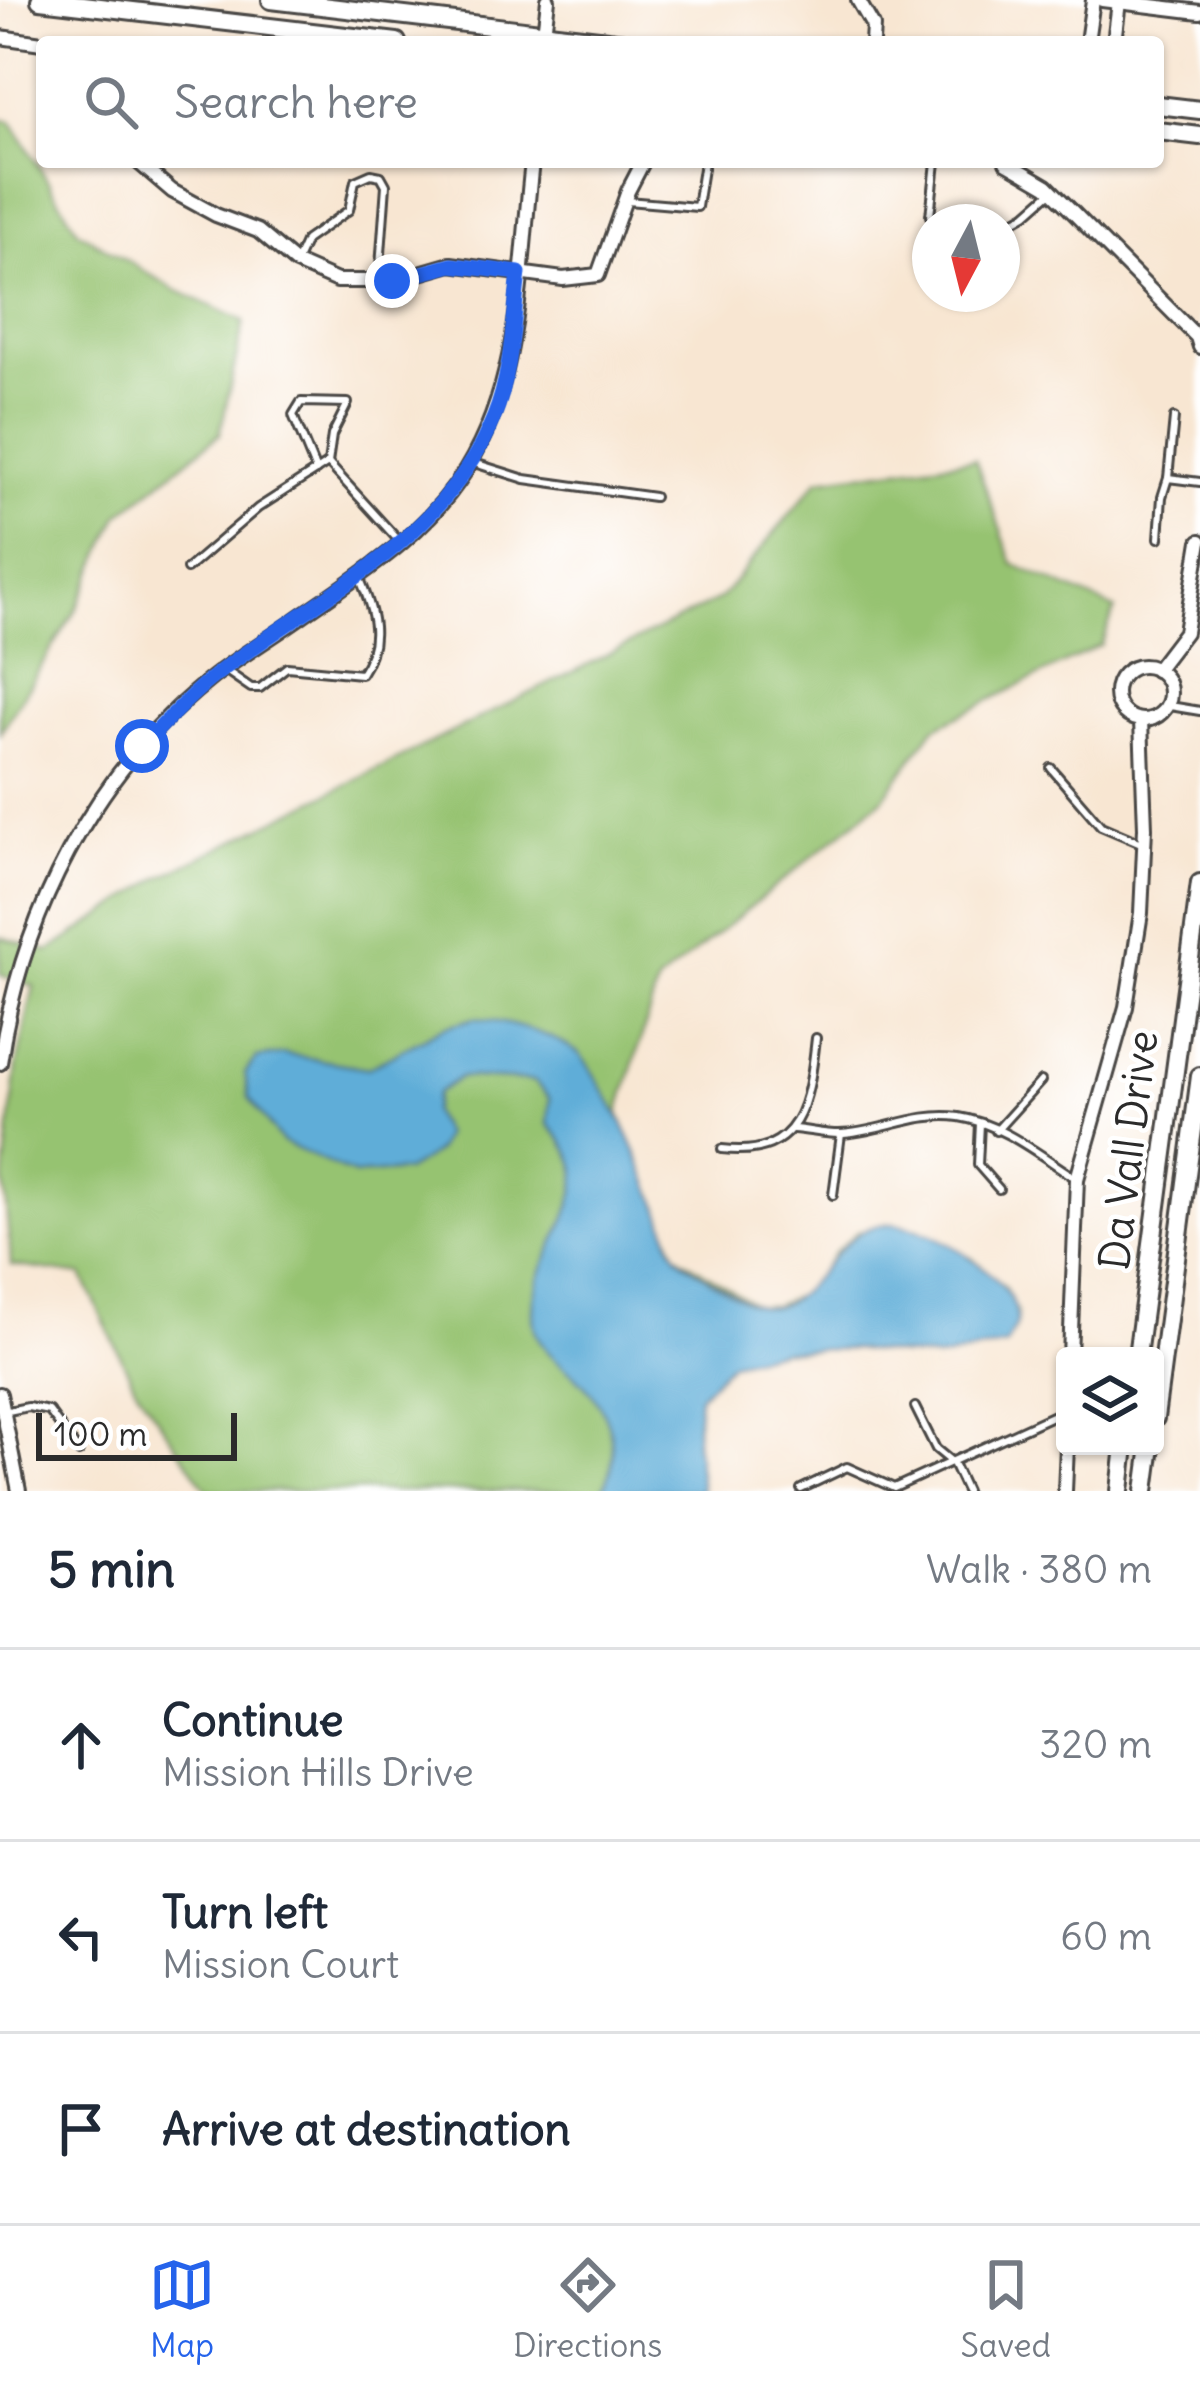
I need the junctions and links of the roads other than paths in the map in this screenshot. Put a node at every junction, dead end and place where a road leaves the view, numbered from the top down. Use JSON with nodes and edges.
{"nodes":[{"id":1,"x":40,"y":0,"type":"edge"},
{"id":2,"x":272,"y":0,"type":"edge"},
{"id":3,"x":548,"y":0,"type":"edge"},
{"id":4,"x":858,"y":0,"type":"edge"},
{"id":5,"x":1097,"y":0,"type":"edge"},
{"id":6,"x":1119,"y":2,"type":"edge"},
{"id":7,"x":1200,"y":12,"type":"edge"},
{"id":8,"x":346,"y":36,"type":"edge"},
{"id":9,"x":535,"y":36,"type":"edge"},
{"id":10,"x":542,"y":36,"type":"edge"},
{"id":11,"x":872,"y":36,"type":"edge"},
{"id":12,"x":1088,"y":36,"type":"edge"},
{"id":13,"x":1115,"y":36,"type":"edge"},
{"id":14,"x":0,"y":38,"type":"edge"},
{"id":15,"x":36,"y":42,"type":"edge"},
{"id":16,"x":1164,"y":106,"type":"edge"},
{"id":17,"x":1200,"y":110,"type":"edge"},
{"id":18,"x":1164,"y":132,"type":"edge"},
{"id":19,"x":1200,"y":136,"type":"edge"},
{"id":20,"x":145,"y":168,"type":"edge"},
{"id":21,"x":531,"y":168,"type":"edge"},
{"id":22,"x":640,"y":168,"type":"edge"},
{"id":23,"x":703,"y":168,"type":"edge"},
{"id":24,"x":935,"y":168,"type":"edge"},
{"id":25,"x":1016,"y":168,"type":"edge"},
{"id":26,"x":1052,"y":191,"type":"junction"},
{"id":27,"x":625,"y":200,"type":"junction"},
{"id":28,"x":931,"y":204,"type":"edge"},
{"id":29,"x":1020,"y":218,"type":"edge"},
{"id":30,"x":296,"y":263,"type":"junction"},
{"id":31,"x":519,"y":273,"type":"junction"},
{"id":32,"x":379,"y":281,"type":"junction"},
{"id":33,"x":1200,"y":347,"type":"edge"},
{"id":34,"x":1174,"y":418,"type":"dead end"},
{"id":35,"x":470,"y":462,"type":"junction"},
{"id":36,"x":328,"y":463,"type":"junction"},
{"id":37,"x":316,"y":471,"type":"junction"},
{"id":38,"x":1168,"y":478,"type":"junction"},
{"id":39,"x":1200,"y":482,"type":"edge"},
{"id":40,"x":655,"y":496,"type":"dead end"},
{"id":41,"x":1159,"y":538,"type":"dead end"},
{"id":42,"x":1200,"y":541,"type":"edge"},
{"id":43,"x":403,"y":544,"type":"junction"},
{"id":44,"x":187,"y":569,"type":"dead end"},
{"id":45,"x":359,"y":575,"type":"junction"},
{"id":46,"x":224,"y":670,"type":"junction"},
{"id":47,"x":1156,"y":670,"type":"junction"},
{"id":48,"x":1170,"y":706,"type":"junction"},
{"id":49,"x":1200,"y":711,"type":"edge"},
{"id":50,"x":1141,"y":720,"type":"junction"},
{"id":51,"x":1052,"y":768,"type":"dead end"},
{"id":52,"x":1144,"y":844,"type":"junction"},
{"id":53,"x":1200,"y":883,"type":"edge"},
{"id":54,"x":816,"y":1038,"type":"dead end"},
{"id":55,"x":0,"y":1063,"type":"edge"},
{"id":56,"x":1200,"y":1076,"type":"edge"},
{"id":57,"x":1041,"y":1081,"type":"dead end"},
{"id":58,"x":980,"y":1123,"type":"junction"},
{"id":59,"x":793,"y":1129,"type":"junction"},
{"id":60,"x":996,"y":1131,"type":"junction"},
{"id":61,"x":841,"y":1134,"type":"junction"},
{"id":62,"x":722,"y":1149,"type":"dead end"},
{"id":63,"x":1077,"y":1179,"type":"junction"},
{"id":64,"x":999,"y":1189,"type":"dead end"},
{"id":65,"x":833,"y":1195,"type":"dead end"},
{"id":66,"x":1070,"y":1347,"type":"edge"},
{"id":67,"x":1138,"y":1347,"type":"edge"},
{"id":68,"x":1164,"y":1350,"type":"edge"},
{"id":69,"x":0,"y":1394,"type":"edge"},
{"id":70,"x":915,"y":1407,"type":"dead end"},
{"id":71,"x":3,"y":1412,"type":"junction"},
{"id":72,"x":1056,"y":1414,"type":"edge"},
{"id":73,"x":79,"y":1453,"type":"dead end"},
{"id":74,"x":1067,"y":1455,"type":"edge"},
{"id":75,"x":1125,"y":1455,"type":"edge"},
{"id":76,"x":1150,"y":1455,"type":"edge"},
{"id":77,"x":953,"y":1463,"type":"junction"},
{"id":78,"x":801,"y":1489,"type":"edge"},
{"id":79,"x":19,"y":1491,"type":"edge"},
{"id":80,"x":966,"y":1491,"type":"edge"},
{"id":81,"x":1065,"y":1491,"type":"edge"},
{"id":82,"x":1120,"y":1491,"type":"edge"},
{"id":83,"x":1145,"y":1491,"type":"edge"}],
"edges":[{"from":1,"to":8,"type":"main road"},
{"from":2,"to":9,"type":"main road"},
{"from":3,"to":10,"type":"street"},
{"from":4,"to":11,"type":"street"},
{"from":5,"to":6,"type":"street"},
{"from":5,"to":12,"type":"street"},
{"from":6,"to":7,"type":"street"},
{"from":6,"to":13,"type":"street"},
{"from":14,"to":15,"type":"street"},
{"from":16,"to":17,"type":"main road"},
{"from":18,"to":19,"type":"main road"},
{"from":20,"to":30,"type":"street"},
{"from":21,"to":31,"type":"street"},
{"from":22,"to":27,"type":"street"},
{"from":23,"to":27,"type":"lane"},
{"from":24,"to":28,"type":"lane"},
{"from":25,"to":26,"type":"street"},
{"from":26,"to":29,"type":"lane"},
{"from":26,"to":33,"type":"street"},
{"from":27,"to":31,"type":"street"},
{"from":30,"to":32,"type":"street"},
{"from":30,"to":32,"type":"lane"},
{"from":31,"to":32,"type":"street"},
{"from":31,"to":35,"type":"street"},
{"from":34,"to":38,"type":"lane"},
{"from":35,"to":40,"type":"lane"},
{"from":35,"to":43,"type":"street"},
{"from":36,"to":37,"type":"lane"},
{"from":36,"to":37,"type":"lane"},
{"from":36,"to":43,"type":"lane"},
{"from":37,"to":44,"type":"lane"},
{"from":38,"to":39,"type":"lane"},
{"from":38,"to":41,"type":"lane"},
{"from":42,"to":47,"type":"street"},
{"from":43,"to":45,"type":"street"},
{"from":45,"to":46,"type":"street"},
{"from":45,"to":46,"type":"lane"},
{"from":46,"to":55,"type":"street"},
{"from":47,"to":48,"type":"street"},
{"from":47,"to":50,"type":"street"},
{"from":48,"to":49,"type":"lane"},
{"from":48,"to":50,"type":"street"},
{"from":50,"to":52,"type":"street"},
{"from":51,"to":52,"type":"lane"},
{"from":52,"to":63,"type":"street"},
{"from":53,"to":67,"type":"main road","name":"Da Vall Drive"},
{"from":54,"to":59,"type":"lane"},
{"from":56,"to":68,"type":"main road","name":"Da Vall Drive"},
{"from":57,"to":60,"type":"lane"},
{"from":58,"to":60,"type":"lane"},
{"from":58,"to":61,"type":"lane"},
{"from":58,"to":64,"type":"lane"},
{"from":59,"to":61,"type":"lane"},
{"from":59,"to":62,"type":"lane"},
{"from":60,"to":63,"type":"lane"},
{"from":61,"to":65,"type":"lane"},
{"from":63,"to":66,"type":"street"},
{"from":69,"to":71,"type":"street"},
{"from":70,"to":77,"type":"lane"},
{"from":71,"to":73,"type":"lane"},
{"from":71,"to":79,"type":"street"},
{"from":72,"to":77,"type":"lane"},
{"from":74,"to":81,"type":"street"},
{"from":75,"to":82,"type":"main road"},
{"from":76,"to":83,"type":"main road"},
{"from":77,"to":78,"type":"lane"},
{"from":77,"to":80,"type":"lane"}]}
